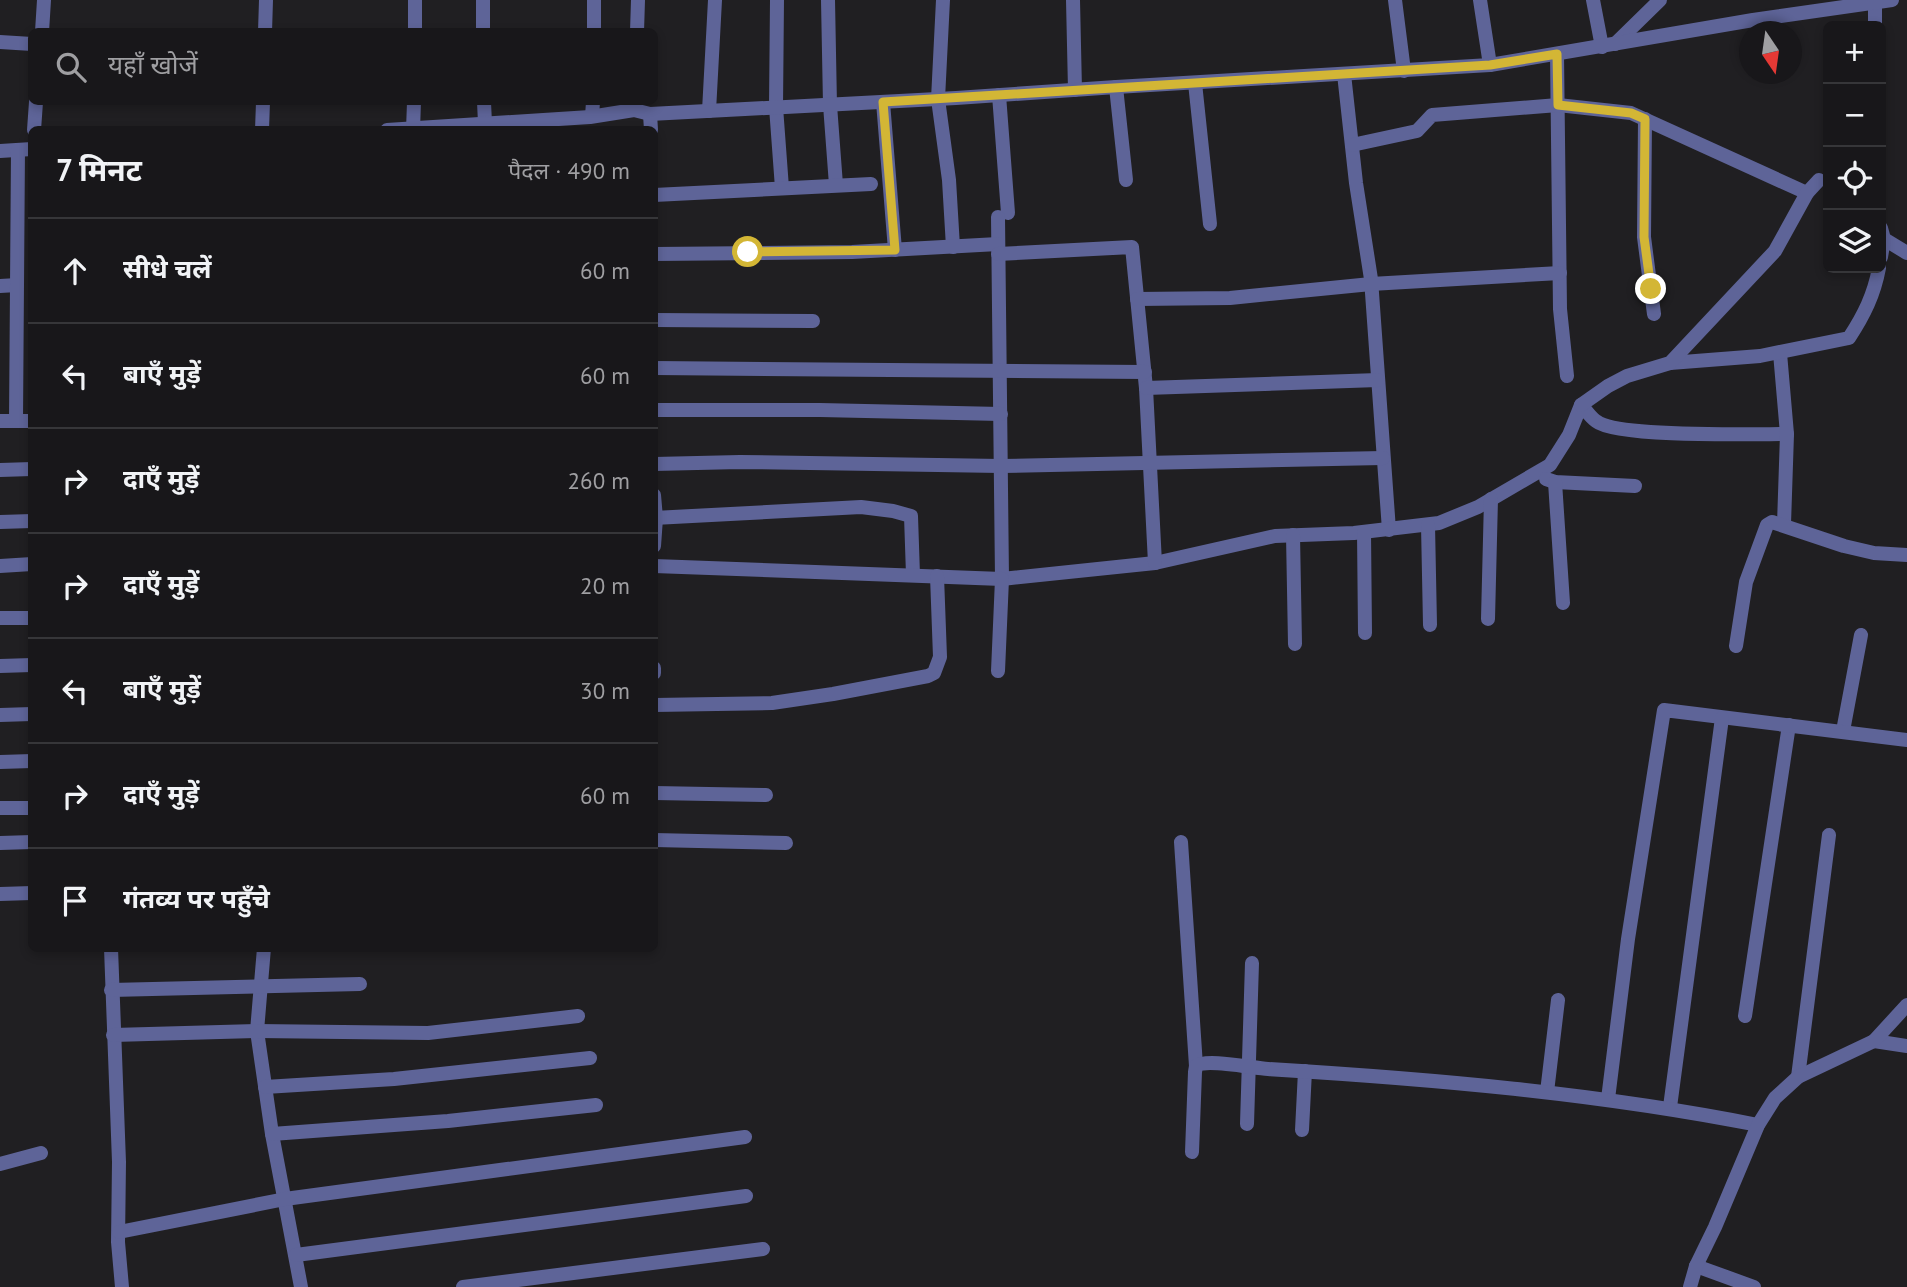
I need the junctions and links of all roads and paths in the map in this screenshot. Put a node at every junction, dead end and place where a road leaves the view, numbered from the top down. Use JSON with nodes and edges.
{"nodes":[{"id":1,"x":44,"y":0,"type":"edge"},
{"id":2,"x":266,"y":0,"type":"edge"},
{"id":3,"x":415,"y":0,"type":"edge"},
{"id":4,"x":483,"y":0,"type":"edge"},
{"id":5,"x":594,"y":0,"type":"edge"},
{"id":6,"x":638,"y":0,"type":"edge"},
{"id":7,"x":715,"y":0,"type":"edge"},
{"id":8,"x":777,"y":0,"type":"edge"},
{"id":9,"x":828,"y":0,"type":"edge"},
{"id":10,"x":943,"y":0,"type":"edge"},
{"id":11,"x":1073,"y":0,"type":"edge"},
{"id":12,"x":1395,"y":0,"type":"edge"},
{"id":13,"x":1480,"y":0,"type":"edge"},
{"id":14,"x":1593,"y":0,"type":"edge"},
{"id":15,"x":1660,"y":0,"type":"edge"},
{"id":16,"x":1892,"y":0,"type":"edge"},
{"id":17,"x":1875,"y":2,"type":"edge"},
{"id":18,"x":1875,"y":21,"type":"edge"},
{"id":19,"x":42,"y":28,"type":"edge"},
{"id":20,"x":265,"y":28,"type":"edge"},
{"id":21,"x":415,"y":28,"type":"edge"},
{"id":22,"x":483,"y":28,"type":"edge"},
{"id":23,"x":594,"y":28,"type":"edge"},
{"id":24,"x":637,"y":28,"type":"edge"},
{"id":25,"x":0,"y":42,"type":"edge"},
{"id":26,"x":28,"y":44,"type":"edge"},
{"id":27,"x":1609,"y":45,"type":"junction"},
{"id":28,"x":1557,"y":54,"type":"junction"},
{"id":29,"x":1490,"y":65,"type":"junction"},
{"id":30,"x":1404,"y":71,"type":"junction"},
{"id":31,"x":1344,"y":74,"type":"junction"},
{"id":32,"x":1195,"y":83,"type":"junction"},
{"id":33,"x":1116,"y":87,"type":"junction"},
{"id":34,"x":1075,"y":90,"type":"junction"},
{"id":35,"x":999,"y":95,"type":"junction"},
{"id":36,"x":938,"y":99,"type":"junction"},
{"id":37,"x":883,"y":102,"type":"junction"},
{"id":38,"x":36,"y":105,"type":"edge"},
{"id":39,"x":263,"y":105,"type":"edge"},
{"id":40,"x":414,"y":105,"type":"edge"},
{"id":41,"x":484,"y":105,"type":"edge"},
{"id":42,"x":830,"y":105,"type":"junction"},
{"id":43,"x":1558,"y":105,"type":"junction"},
{"id":44,"x":634,"y":106,"type":"edge"},
{"id":45,"x":776,"y":107,"type":"junction"},
{"id":46,"x":709,"y":111,"type":"junction"},
{"id":47,"x":650,"y":114,"type":"junction"},
{"id":48,"x":591,"y":116,"type":"edge"},
{"id":49,"x":1645,"y":119,"type":"junction"},
{"id":50,"x":485,"y":123,"type":"junction"},
{"id":51,"x":34,"y":126,"type":"edge"},
{"id":52,"x":262,"y":126,"type":"edge"},
{"id":53,"x":413,"y":126,"type":"edge"},
{"id":54,"x":449,"y":126,"type":"edge"},
{"id":55,"x":651,"y":126,"type":"edge"},
{"id":56,"x":1352,"y":145,"type":"junction"},
{"id":57,"x":0,"y":150,"type":"edge"},
{"id":58,"x":25,"y":150,"type":"edge"},
{"id":59,"x":1126,"y":180,"type":"dead end"},
{"id":60,"x":1819,"y":180,"type":"dead end"},
{"id":61,"x":871,"y":184,"type":"dead end"},
{"id":62,"x":836,"y":186,"type":"junction"},
{"id":63,"x":782,"y":188,"type":"junction"},
{"id":64,"x":1807,"y":193,"type":"junction"},
{"id":65,"x":658,"y":195,"type":"edge"},
{"id":66,"x":1210,"y":223,"type":"dead end"},
{"id":67,"x":1886,"y":236,"type":"edge"},
{"id":68,"x":953,"y":247,"type":"junction"},
{"id":69,"x":998,"y":249,"type":"junction"},
{"id":70,"x":895,"y":250,"type":"junction"},
{"id":71,"x":1907,"y":253,"type":"edge"},
{"id":72,"x":658,"y":254,"type":"edge"},
{"id":73,"x":1560,"y":273,"type":"junction"},
{"id":74,"x":1878,"y":273,"type":"edge"},
{"id":75,"x":17,"y":285,"type":"junction"},
{"id":76,"x":1371,"y":285,"type":"junction"},
{"id":77,"x":0,"y":286,"type":"edge"},
{"id":78,"x":1137,"y":299,"type":"junction"},
{"id":79,"x":1654,"y":314,"type":"dead end"},
{"id":80,"x":658,"y":320,"type":"edge"},
{"id":81,"x":813,"y":321,"type":"dead end"},
{"id":82,"x":1780,"y":353,"type":"junction"},
{"id":83,"x":1671,"y":363,"type":"junction"},
{"id":84,"x":658,"y":368,"type":"edge"},
{"id":85,"x":1000,"y":371,"type":"junction"},
{"id":86,"x":1145,"y":372,"type":"junction"},
{"id":87,"x":1567,"y":376,"type":"dead end"},
{"id":88,"x":1378,"y":380,"type":"junction"},
{"id":89,"x":1146,"y":387,"type":"junction"},
{"id":90,"x":1581,"y":405,"type":"junction"},
{"id":91,"x":658,"y":410,"type":"edge"},
{"id":92,"x":1000,"y":414,"type":"junction"},
{"id":93,"x":0,"y":421,"type":"edge"},
{"id":94,"x":24,"y":421,"type":"edge"},
{"id":95,"x":1787,"y":434,"type":"junction"},
{"id":96,"x":1383,"y":458,"type":"junction"},
{"id":97,"x":1151,"y":463,"type":"junction"},
{"id":98,"x":658,"y":464,"type":"edge"},
{"id":99,"x":1001,"y":466,"type":"junction"},
{"id":100,"x":28,"y":469,"type":"edge"},
{"id":101,"x":0,"y":470,"type":"edge"},
{"id":102,"x":1533,"y":475,"type":"junction"},
{"id":103,"x":1555,"y":482,"type":"junction"},
{"id":104,"x":1636,"y":486,"type":"dead end"},
{"id":105,"x":1491,"y":499,"type":"junction"},
{"id":106,"x":658,"y":518,"type":"edge"},
{"id":107,"x":0,"y":522,"type":"edge"},
{"id":108,"x":28,"y":522,"type":"edge"},
{"id":109,"x":1784,"y":524,"type":"junction"},
{"id":110,"x":1428,"y":525,"type":"junction"},
{"id":111,"x":1389,"y":530,"type":"junction"},
{"id":112,"x":1364,"y":532,"type":"junction"},
{"id":113,"x":1293,"y":536,"type":"junction"},
{"id":114,"x":1907,"y":555,"type":"edge"},
{"id":115,"x":1155,"y":563,"type":"junction"},
{"id":116,"x":28,"y":564,"type":"edge"},
{"id":117,"x":0,"y":566,"type":"edge"},
{"id":118,"x":658,"y":566,"type":"edge"},
{"id":119,"x":913,"y":575,"type":"junction"},
{"id":120,"x":937,"y":576,"type":"junction"},
{"id":121,"x":1002,"y":579,"type":"junction"},
{"id":122,"x":1563,"y":603,"type":"dead end"},
{"id":123,"x":0,"y":618,"type":"edge"},
{"id":124,"x":28,"y":618,"type":"edge"},
{"id":125,"x":1488,"y":619,"type":"dead end"},
{"id":126,"x":1430,"y":625,"type":"dead end"},
{"id":127,"x":1365,"y":633,"type":"dead end"},
{"id":128,"x":1861,"y":635,"type":"dead end"},
{"id":129,"x":1295,"y":643,"type":"dead end"},
{"id":130,"x":1736,"y":646,"type":"dead end"},
{"id":131,"x":28,"y":665,"type":"edge"},
{"id":132,"x":0,"y":666,"type":"edge"},
{"id":133,"x":998,"y":671,"type":"dead end"},
{"id":134,"x":658,"y":705,"type":"edge"},
{"id":135,"x":28,"y":714,"type":"edge"},
{"id":136,"x":0,"y":715,"type":"edge"},
{"id":137,"x":1722,"y":718,"type":"junction"},
{"id":138,"x":1789,"y":726,"type":"junction"},
{"id":139,"x":1843,"y":731,"type":"junction"},
{"id":140,"x":1907,"y":740,"type":"edge"},
{"id":141,"x":28,"y":761,"type":"edge"},
{"id":142,"x":0,"y":762,"type":"edge"},
{"id":143,"x":658,"y":793,"type":"edge"},
{"id":144,"x":766,"y":795,"type":"dead end"},
{"id":145,"x":0,"y":808,"type":"edge"},
{"id":146,"x":28,"y":808,"type":"edge"},
{"id":147,"x":1829,"y":835,"type":"dead end"},
{"id":148,"x":658,"y":839,"type":"edge"},
{"id":149,"x":28,"y":842,"type":"edge"},
{"id":150,"x":1181,"y":842,"type":"dead end"},
{"id":151,"x":0,"y":843,"type":"edge"},
{"id":152,"x":786,"y":843,"type":"dead end"},
{"id":153,"x":28,"y":893,"type":"edge"},
{"id":154,"x":0,"y":894,"type":"edge"},
{"id":155,"x":111,"y":952,"type":"edge"},
{"id":156,"x":264,"y":952,"type":"edge"},
{"id":157,"x":1252,"y":963,"type":"dead end"},
{"id":158,"x":360,"y":984,"type":"dead end"},
{"id":159,"x":260,"y":988,"type":"junction"},
{"id":160,"x":111,"y":990,"type":"junction"},
{"id":161,"x":1558,"y":1000,"type":"dead end"},
{"id":162,"x":1907,"y":1005,"type":"edge"},
{"id":163,"x":578,"y":1016,"type":"dead end"},
{"id":164,"x":1745,"y":1016,"type":"dead end"},
{"id":165,"x":257,"y":1031,"type":"junction"},
{"id":166,"x":113,"y":1035,"type":"junction"},
{"id":167,"x":1874,"y":1041,"type":"junction"},
{"id":168,"x":1907,"y":1045,"type":"edge"},
{"id":169,"x":590,"y":1058,"type":"dead end"},
{"id":170,"x":1196,"y":1066,"type":"junction"},
{"id":171,"x":1248,"y":1068,"type":"junction"},
{"id":172,"x":1305,"y":1071,"type":"junction"},
{"id":173,"x":1798,"y":1077,"type":"junction"},
{"id":174,"x":265,"y":1087,"type":"junction"},
{"id":175,"x":1547,"y":1092,"type":"junction"},
{"id":176,"x":1608,"y":1100,"type":"junction"},
{"id":177,"x":596,"y":1105,"type":"dead end"},
{"id":178,"x":1670,"y":1107,"type":"junction"},
{"id":179,"x":1247,"y":1124,"type":"dead end"},
{"id":180,"x":1758,"y":1125,"type":"junction"},
{"id":181,"x":1302,"y":1130,"type":"dead end"},
{"id":182,"x":272,"y":1134,"type":"junction"},
{"id":183,"x":745,"y":1137,"type":"dead end"},
{"id":184,"x":1192,"y":1152,"type":"dead end"},
{"id":185,"x":41,"y":1153,"type":"dead end"},
{"id":186,"x":0,"y":1164,"type":"edge"},
{"id":187,"x":746,"y":1196,"type":"dead end"},
{"id":188,"x":285,"y":1199,"type":"junction"},
{"id":189,"x":119,"y":1232,"type":"junction"},
{"id":190,"x":763,"y":1249,"type":"dead end"},
{"id":191,"x":296,"y":1255,"type":"junction"},
{"id":192,"x":1696,"y":1266,"type":"junction"},
{"id":193,"x":122,"y":1287,"type":"edge"},
{"id":194,"x":301,"y":1287,"type":"edge"},
{"id":195,"x":463,"y":1287,"type":"edge"},
{"id":196,"x":1690,"y":1287,"type":"edge"},
{"id":197,"x":1754,"y":1287,"type":"edge"}],
"edges":[{"from":1,"to":19,"type":"street"},
{"from":2,"to":20,"type":"street"},
{"from":3,"to":21,"type":"street"},
{"from":4,"to":22,"type":"street"},
{"from":5,"to":23,"type":"street"},
{"from":6,"to":24,"type":"street"},
{"from":7,"to":46,"type":"street"},
{"from":8,"to":45,"type":"street"},
{"from":9,"to":42,"type":"street"},
{"from":10,"to":36,"type":"street"},
{"from":11,"to":34,"type":"street"},
{"from":12,"to":30,"type":"street"},
{"from":13,"to":29,"type":"street"},
{"from":14,"to":27,"type":"street"},
{"from":15,"to":27,"type":"street"},
{"from":16,"to":17,"type":"street"},
{"from":17,"to":18,"type":"street"},
{"from":17,"to":27,"type":"street"},
{"from":25,"to":26,"type":"street"},
{"from":27,"to":28,"type":"street"},
{"from":28,"to":29,"type":"street"},
{"from":28,"to":43,"type":"street"},
{"from":29,"to":30,"type":"street"},
{"from":30,"to":31,"type":"street"},
{"from":31,"to":32,"type":"street"},
{"from":31,"to":56,"type":"street"},
{"from":32,"to":33,"type":"street"},
{"from":32,"to":66,"type":"street"},
{"from":33,"to":34,"type":"street"},
{"from":33,"to":59,"type":"street"},
{"from":34,"to":35,"type":"street"},
{"from":35,"to":36,"type":"street"},
{"from":35,"to":69,"type":"street"},
{"from":36,"to":37,"type":"street"},
{"from":36,"to":68,"type":"street"},
{"from":37,"to":42,"type":"street"},
{"from":37,"to":70,"type":"street"},
{"from":38,"to":51,"type":"street"},
{"from":39,"to":52,"type":"street"},
{"from":40,"to":53,"type":"street"},
{"from":41,"to":50,"type":"street"},
{"from":42,"to":45,"type":"street"},
{"from":42,"to":62,"type":"street"},
{"from":43,"to":49,"type":"street"},
{"from":43,"to":56,"type":"street"},
{"from":43,"to":73,"type":"street"},
{"from":44,"to":47,"type":"street"},
{"from":44,"to":48,"type":"street"},
{"from":45,"to":46,"type":"street"},
{"from":45,"to":63,"type":"street"},
{"from":46,"to":47,"type":"street"},
{"from":47,"to":55,"type":"street"},
{"from":48,"to":50,"type":"street"},
{"from":49,"to":64,"type":"street"},
{"from":49,"to":79,"type":"street"},
{"from":50,"to":54,"type":"street"},
{"from":56,"to":76,"type":"street"},
{"from":57,"to":58,"type":"street"},
{"from":58,"to":75,"type":"street"},
{"from":60,"to":64,"type":"street"},
{"from":61,"to":62,"type":"street"},
{"from":62,"to":63,"type":"street"},
{"from":63,"to":65,"type":"street"},
{"from":64,"to":83,"type":"street"},
{"from":67,"to":71,"type":"street"},
{"from":68,"to":69,"type":"street"},
{"from":68,"to":70,"type":"street"},
{"from":69,"to":78,"type":"street"},
{"from":69,"to":85,"type":"street"},
{"from":70,"to":72,"type":"street"},
{"from":73,"to":76,"type":"street"},
{"from":73,"to":87,"type":"street"},
{"from":74,"to":82,"type":"street"},
{"from":75,"to":77,"type":"street"},
{"from":75,"to":94,"type":"street"},
{"from":76,"to":78,"type":"street"},
{"from":76,"to":88,"type":"street"},
{"from":78,"to":86,"type":"street"},
{"from":80,"to":81,"type":"street"},
{"from":82,"to":83,"type":"street"},
{"from":82,"to":95,"type":"street"},
{"from":83,"to":90,"type":"street"},
{"from":84,"to":85,"type":"street"},
{"from":85,"to":86,"type":"street"},
{"from":85,"to":92,"type":"street"},
{"from":86,"to":89,"type":"street"},
{"from":88,"to":89,"type":"street"},
{"from":88,"to":96,"type":"street"},
{"from":89,"to":97,"type":"street"},
{"from":90,"to":95,"type":"street"},
{"from":90,"to":102,"type":"street"},
{"from":91,"to":92,"type":"street"},
{"from":92,"to":99,"type":"street"},
{"from":93,"to":94,"type":"street"},
{"from":95,"to":109,"type":"street"},
{"from":96,"to":97,"type":"street"},
{"from":96,"to":111,"type":"street"},
{"from":97,"to":99,"type":"street"},
{"from":97,"to":115,"type":"street"},
{"from":98,"to":99,"type":"street"},
{"from":99,"to":121,"type":"street"},
{"from":100,"to":101,"type":"street"},
{"from":102,"to":103,"type":"street"},
{"from":102,"to":105,"type":"street"},
{"from":103,"to":104,"type":"street"},
{"from":103,"to":122,"type":"street"},
{"from":105,"to":110,"type":"street"},
{"from":105,"to":125,"type":"street"},
{"from":106,"to":119,"type":"street"},
{"from":107,"to":108,"type":"street"},
{"from":109,"to":114,"type":"street"},
{"from":109,"to":130,"type":"street"},
{"from":110,"to":111,"type":"street"},
{"from":110,"to":126,"type":"street"},
{"from":111,"to":112,"type":"street"},
{"from":112,"to":113,"type":"street"},
{"from":112,"to":127,"type":"street"},
{"from":113,"to":115,"type":"street"},
{"from":113,"to":129,"type":"street"},
{"from":115,"to":121,"type":"street"},
{"from":116,"to":117,"type":"street"},
{"from":118,"to":119,"type":"street"},
{"from":119,"to":120,"type":"street"},
{"from":120,"to":121,"type":"street"},
{"from":120,"to":134,"type":"street"},
{"from":121,"to":133,"type":"street"},
{"from":123,"to":124,"type":"street"},
{"from":128,"to":139,"type":"street"},
{"from":131,"to":132,"type":"street"},
{"from":135,"to":136,"type":"street"},
{"from":137,"to":138,"type":"street"},
{"from":137,"to":176,"type":"street"},
{"from":137,"to":178,"type":"street"},
{"from":138,"to":139,"type":"street"},
{"from":138,"to":164,"type":"street"},
{"from":139,"to":140,"type":"street"},
{"from":141,"to":142,"type":"street"},
{"from":143,"to":144,"type":"street"},
{"from":145,"to":146,"type":"street"},
{"from":147,"to":173,"type":"street"},
{"from":148,"to":152,"type":"street"},
{"from":149,"to":151,"type":"street"},
{"from":150,"to":170,"type":"street"},
{"from":153,"to":154,"type":"street"},
{"from":155,"to":160,"type":"street"},
{"from":156,"to":159,"type":"street"},
{"from":157,"to":171,"type":"street"},
{"from":158,"to":159,"type":"street"},
{"from":159,"to":160,"type":"street"},
{"from":159,"to":165,"type":"street"},
{"from":160,"to":166,"type":"street"},
{"from":161,"to":175,"type":"street"},
{"from":162,"to":167,"type":"street"},
{"from":163,"to":165,"type":"street"},
{"from":165,"to":166,"type":"street"},
{"from":165,"to":174,"type":"street"},
{"from":166,"to":189,"type":"street"},
{"from":167,"to":168,"type":"street"},
{"from":167,"to":173,"type":"street"},
{"from":169,"to":174,"type":"street"},
{"from":170,"to":171,"type":"street"},
{"from":170,"to":184,"type":"street"},
{"from":171,"to":172,"type":"street"},
{"from":171,"to":179,"type":"street"},
{"from":172,"to":175,"type":"street"},
{"from":172,"to":181,"type":"street"},
{"from":173,"to":180,"type":"street"},
{"from":174,"to":182,"type":"street"},
{"from":175,"to":176,"type":"street"},
{"from":176,"to":178,"type":"street"},
{"from":177,"to":182,"type":"street"},
{"from":178,"to":180,"type":"street"},
{"from":180,"to":192,"type":"street"},
{"from":182,"to":188,"type":"street"},
{"from":183,"to":188,"type":"street"},
{"from":185,"to":186,"type":"street"},
{"from":187,"to":191,"type":"street"},
{"from":188,"to":189,"type":"street"},
{"from":188,"to":191,"type":"street"},
{"from":189,"to":193,"type":"street"},
{"from":190,"to":195,"type":"street"},
{"from":191,"to":194,"type":"street"},
{"from":192,"to":196,"type":"street"},
{"from":192,"to":197,"type":"street"}]}
